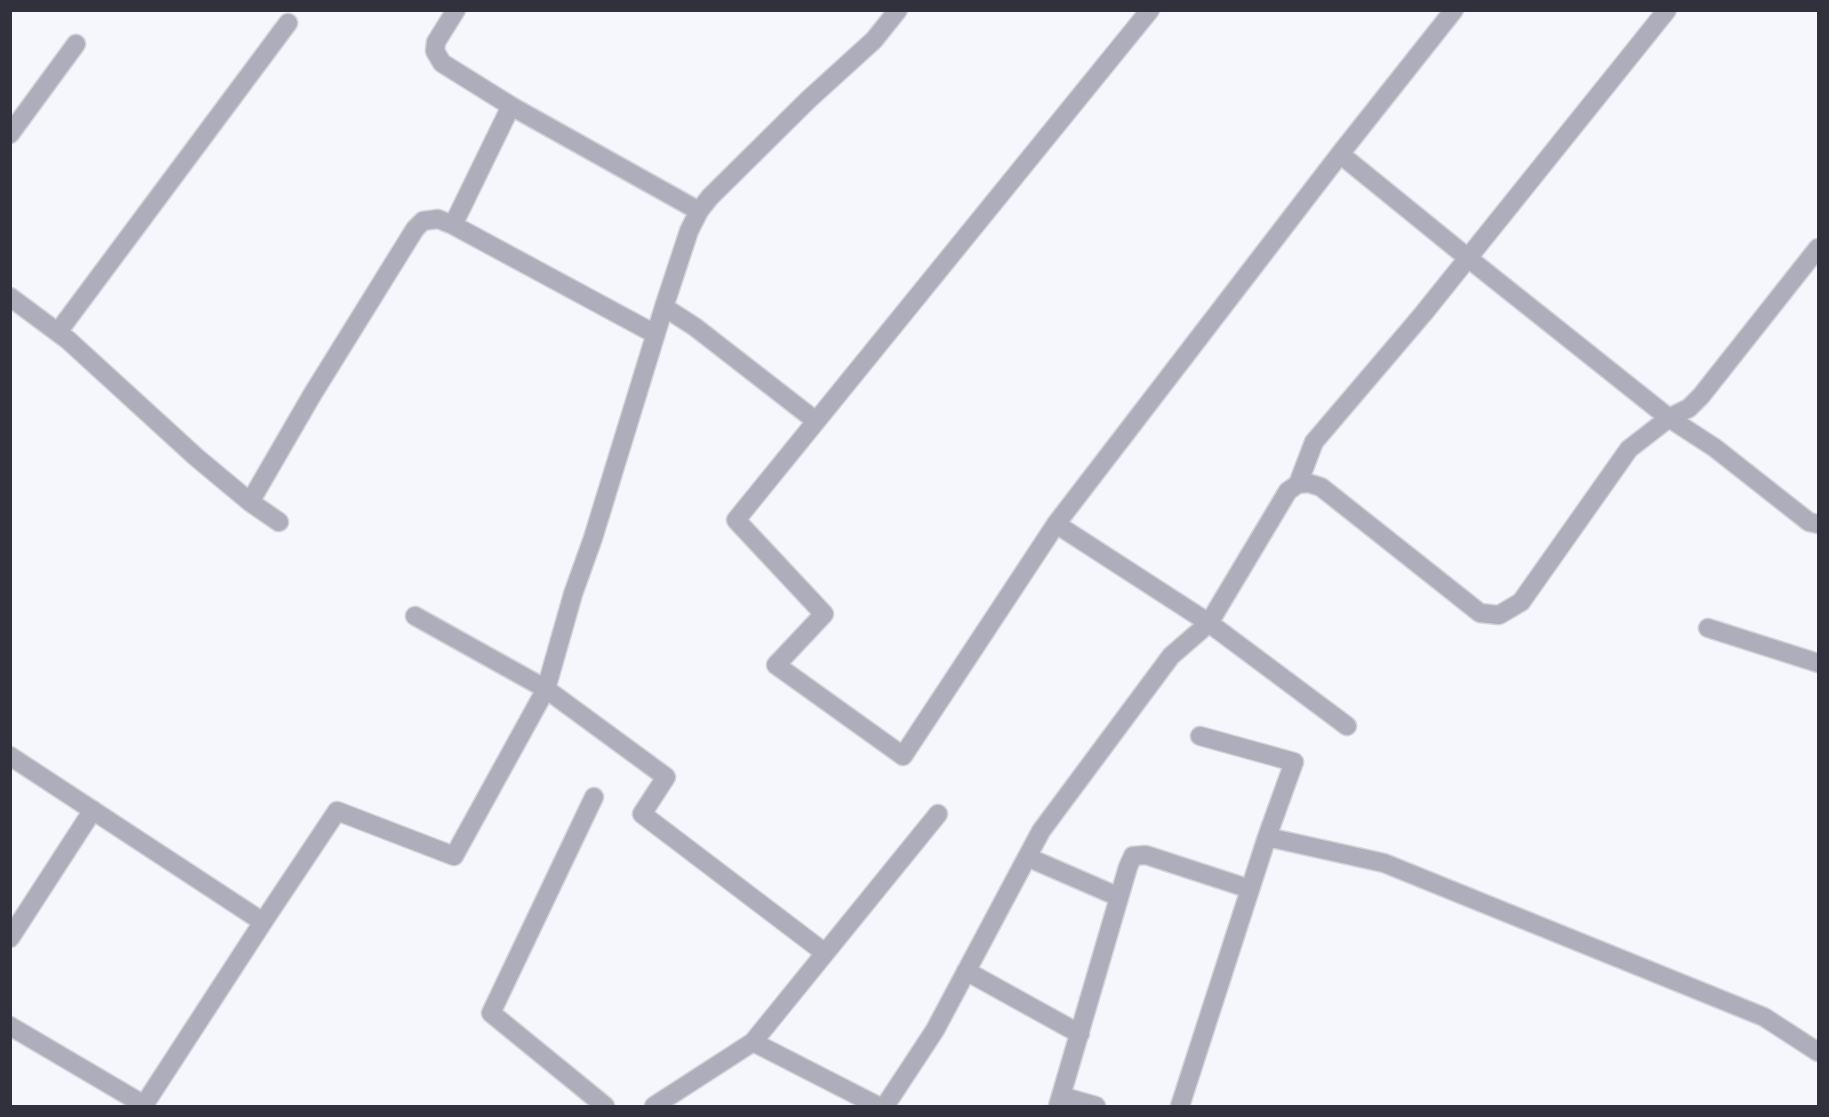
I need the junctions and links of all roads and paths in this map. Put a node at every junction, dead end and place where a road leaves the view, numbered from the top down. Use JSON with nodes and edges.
{"nodes":[{"id":1,"x":456,"y":10,"type":"edge"},
{"id":2,"x":898,"y":10,"type":"edge"},
{"id":3,"x":1150,"y":10,"type":"edge"},
{"id":4,"x":1454,"y":10,"type":"edge"},
{"id":5,"x":1668,"y":10,"type":"edge"},
{"id":6,"x":288,"y":23,"type":"dead end"},
{"id":7,"x":76,"y":44,"type":"dead end"},
{"id":8,"x":511,"y":106,"type":"junction"},
{"id":9,"x":10,"y":134,"type":"edge"},
{"id":10,"x":1340,"y":154,"type":"junction"},
{"id":11,"x":699,"y":212,"type":"junction"},
{"id":12,"x":453,"y":225,"type":"junction"},
{"id":13,"x":1818,"y":248,"type":"edge"},
{"id":14,"x":1468,"y":258,"type":"junction"},
{"id":15,"x":10,"y":297,"type":"edge"},
{"id":16,"x":664,"y":307,"type":"junction"},
{"id":17,"x":58,"y":332,"type":"junction"},
{"id":18,"x":655,"y":334,"type":"junction"},
{"id":19,"x":1669,"y":417,"type":"junction"},
{"id":20,"x":816,"y":421,"type":"junction"},
{"id":21,"x":1298,"y":484,"type":"junction"},
{"id":22,"x":250,"y":502,"type":"junction"},
{"id":23,"x":279,"y":522,"type":"dead end"},
{"id":24,"x":1818,"y":524,"type":"edge"},
{"id":25,"x":1056,"y":525,"type":"junction"},
{"id":26,"x":414,"y":616,"type":"dead end"},
{"id":27,"x":1209,"y":623,"type":"junction"},
{"id":28,"x":1708,"y":628,"type":"dead end"},
{"id":29,"x":1818,"y":663,"type":"edge"},
{"id":30,"x":546,"y":689,"type":"junction"},
{"id":31,"x":1347,"y":726,"type":"dead end"},
{"id":32,"x":1200,"y":736,"type":"dead end"},
{"id":33,"x":10,"y":756,"type":"edge"},
{"id":34,"x":594,"y":796,"type":"dead end"},
{"id":35,"x":93,"y":810,"type":"junction"},
{"id":36,"x":938,"y":814,"type":"dead end"},
{"id":37,"x":1267,"y":837,"type":"junction"},
{"id":38,"x":1027,"y":857,"type":"junction"},
{"id":39,"x":1250,"y":889,"type":"junction"},
{"id":40,"x":1119,"y":897,"type":"junction"},
{"id":41,"x":263,"y":922,"type":"junction"},
{"id":42,"x":10,"y":938,"type":"edge"},
{"id":43,"x":825,"y":953,"type":"junction"},
{"id":44,"x":966,"y":971,"type":"junction"},
{"id":45,"x":10,"y":1026,"type":"edge"},
{"id":46,"x":1080,"y":1034,"type":"junction"},
{"id":47,"x":753,"y":1042,"type":"junction"},
{"id":48,"x":1818,"y":1052,"type":"edge"},
{"id":49,"x":1060,"y":1101,"type":"edge"},
{"id":50,"x":145,"y":1106,"type":"edge"},
{"id":51,"x":605,"y":1107,"type":"edge"},
{"id":52,"x":654,"y":1107,"type":"edge"},
{"id":53,"x":878,"y":1107,"type":"edge"},
{"id":54,"x":885,"y":1107,"type":"edge"},
{"id":55,"x":1096,"y":1107,"type":"edge"},
{"id":56,"x":1180,"y":1107,"type":"edge"}],
"edges":[{"from":1,"to":8,"type":"street"},
{"from":2,"to":11,"type":"street"},
{"from":3,"to":20,"type":"street"},
{"from":4,"to":10,"type":"street"},
{"from":5,"to":14,"type":"street"},
{"from":6,"to":17,"type":"street"},
{"from":7,"to":9,"type":"street"},
{"from":8,"to":11,"type":"street"},
{"from":8,"to":12,"type":"street"},
{"from":10,"to":14,"type":"street"},
{"from":10,"to":25,"type":"street"},
{"from":11,"to":16,"type":"street"},
{"from":12,"to":18,"type":"street"},
{"from":12,"to":22,"type":"street"},
{"from":13,"to":19,"type":"street"},
{"from":14,"to":19,"type":"street"},
{"from":14,"to":21,"type":"street"},
{"from":15,"to":17,"type":"street"},
{"from":16,"to":18,"type":"street"},
{"from":16,"to":20,"type":"street"},
{"from":17,"to":22,"type":"street"},
{"from":18,"to":30,"type":"street"},
{"from":19,"to":21,"type":"street"},
{"from":19,"to":24,"type":"street"},
{"from":20,"to":25,"type":"street"},
{"from":21,"to":27,"type":"street"},
{"from":22,"to":23,"type":"street"},
{"from":25,"to":27,"type":"street"},
{"from":26,"to":30,"type":"street"},
{"from":27,"to":31,"type":"street"},
{"from":27,"to":38,"type":"street"},
{"from":28,"to":29,"type":"street"},
{"from":30,"to":41,"type":"street"},
{"from":30,"to":43,"type":"street"},
{"from":32,"to":37,"type":"street"},
{"from":33,"to":35,"type":"street"},
{"from":34,"to":51,"type":"street"},
{"from":35,"to":41,"type":"street"},
{"from":35,"to":42,"type":"street"},
{"from":36,"to":43,"type":"street"},
{"from":37,"to":39,"type":"street"},
{"from":37,"to":48,"type":"street"},
{"from":38,"to":40,"type":"street"},
{"from":38,"to":44,"type":"street"},
{"from":39,"to":40,"type":"street"},
{"from":39,"to":56,"type":"street"},
{"from":40,"to":46,"type":"street"},
{"from":41,"to":50,"type":"street"},
{"from":43,"to":47,"type":"street"},
{"from":44,"to":46,"type":"street"},
{"from":44,"to":54,"type":"street"},
{"from":45,"to":50,"type":"street"},
{"from":46,"to":49,"type":"street"},
{"from":47,"to":52,"type":"street"},
{"from":47,"to":53,"type":"street"},
{"from":49,"to":55,"type":"street"}]}
